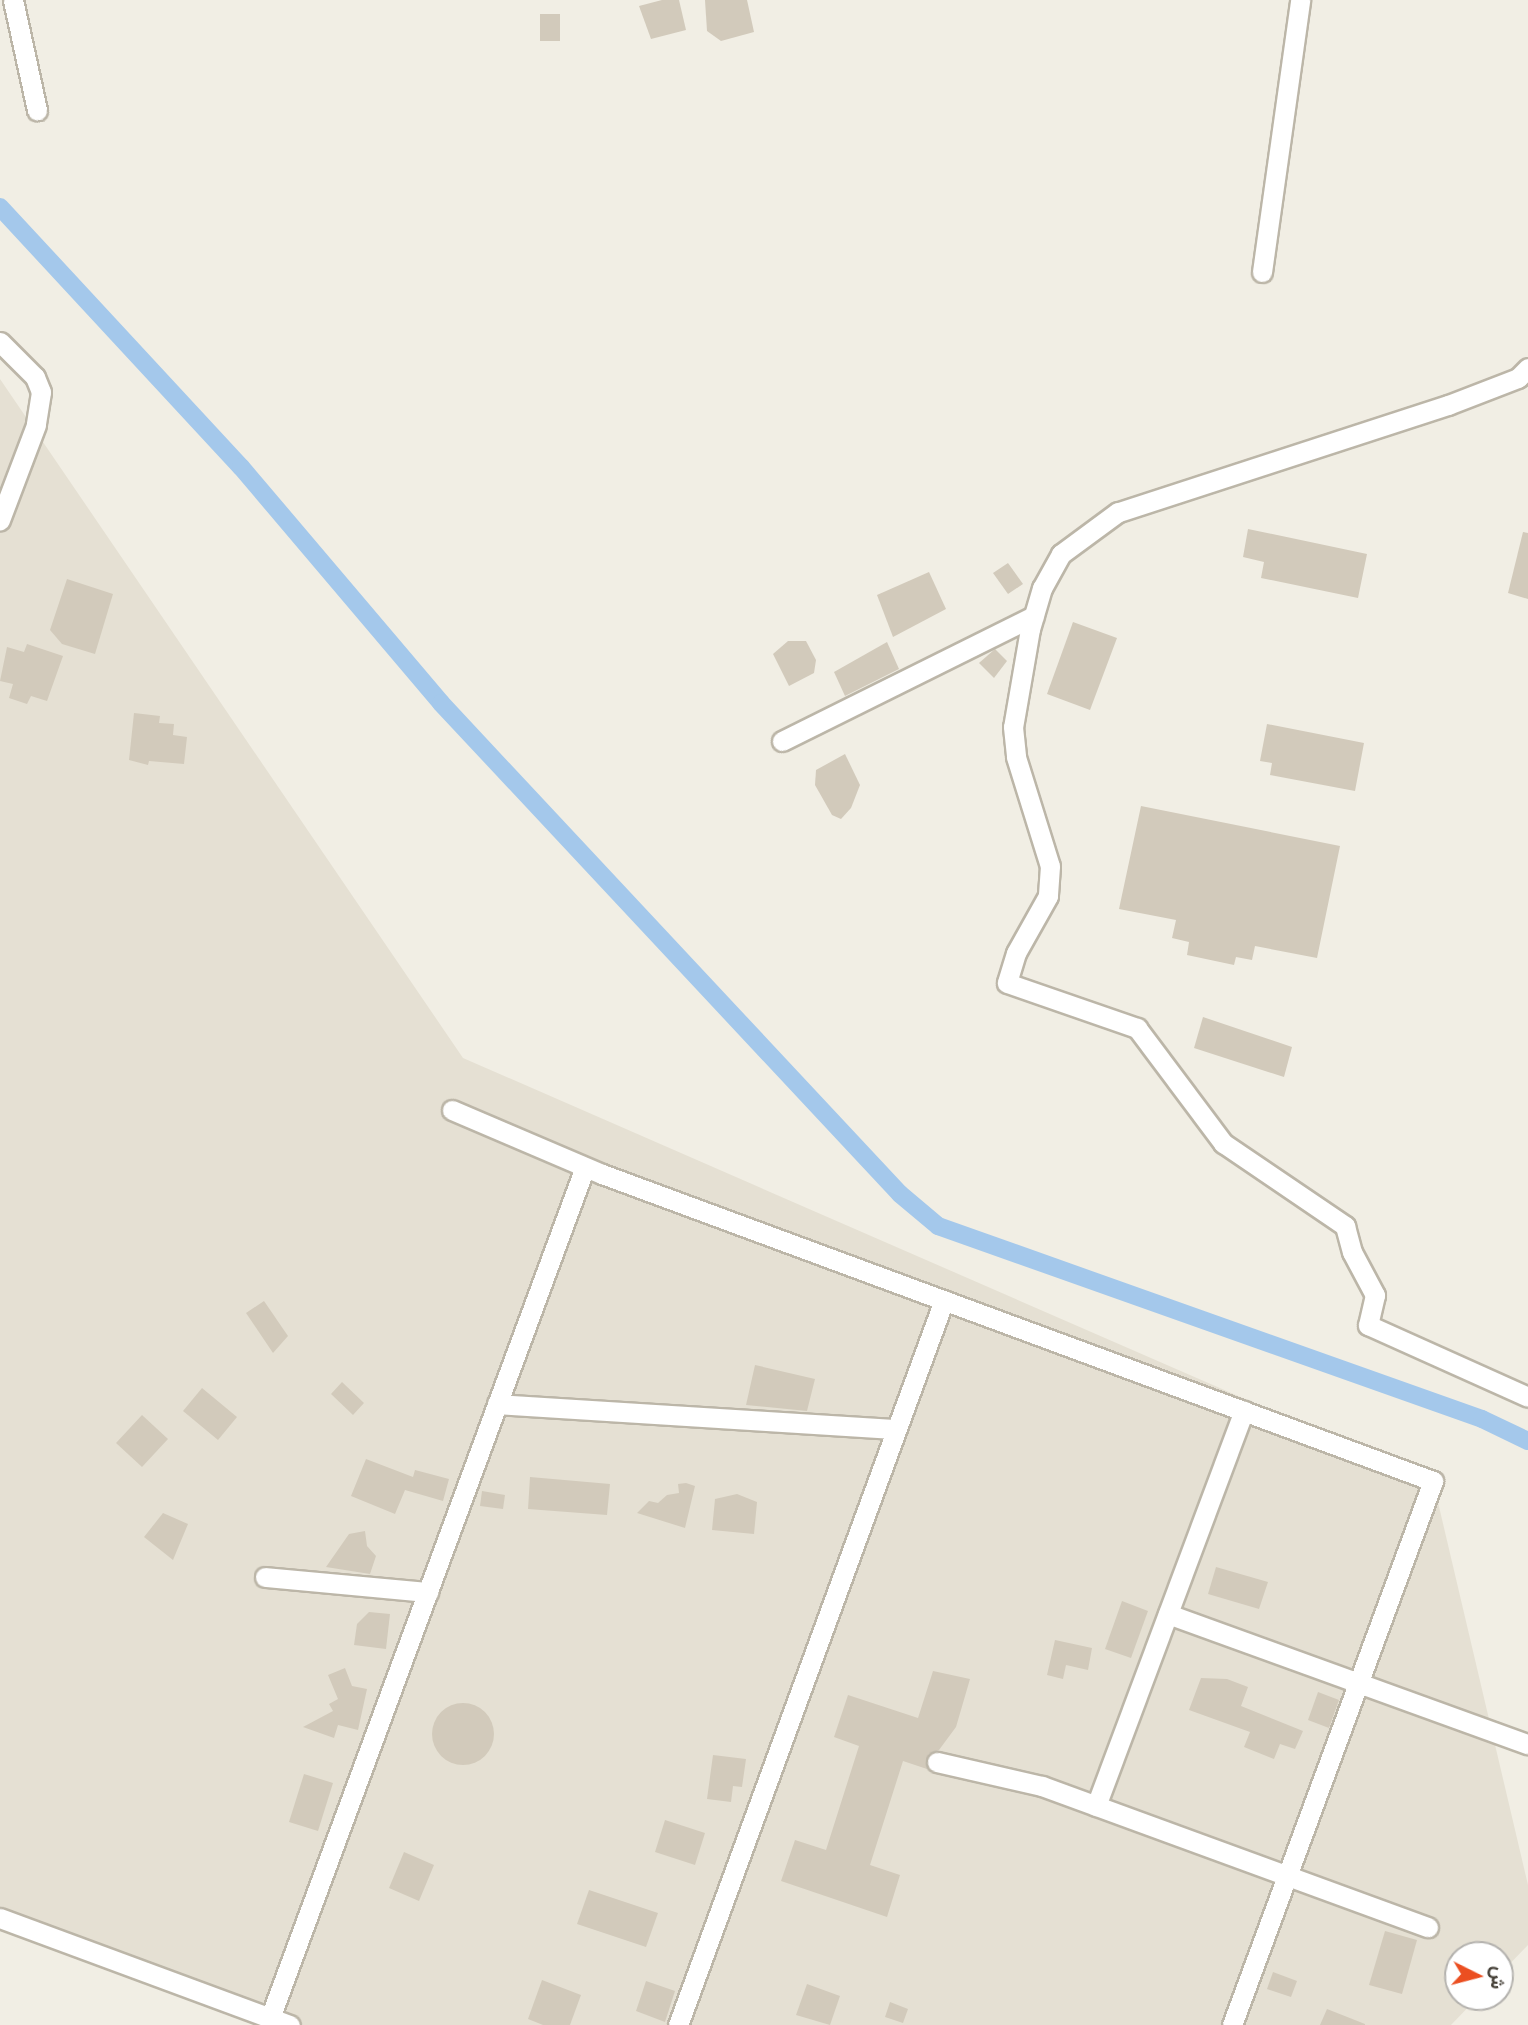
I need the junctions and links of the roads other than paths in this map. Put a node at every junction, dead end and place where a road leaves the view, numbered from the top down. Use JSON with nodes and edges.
{"nodes":[{"id":1,"x":13,"y":0,"type":"edge"},
{"id":2,"x":1300,"y":0,"type":"edge"},
{"id":3,"x":37,"y":110,"type":"dead end"},
{"id":4,"x":1262,"y":272,"type":"dead end"},
{"id":5,"x":0,"y":342,"type":"edge"},
{"id":6,"x":1528,"y":368,"type":"edge"},
{"id":7,"x":0,"y":520,"type":"edge"},
{"id":8,"x":1034,"y":616,"type":"junction"},
{"id":9,"x":782,"y":741,"type":"dead end"},
{"id":10,"x":452,"y":1110,"type":"dead end"},
{"id":11,"x":585,"y":1167,"type":"junction"},
{"id":12,"x":944,"y":1300,"type":"junction"},
{"id":13,"x":1528,"y":1397,"type":"edge"},
{"id":14,"x":497,"y":1404,"type":"junction"},
{"id":15,"x":1244,"y":1411,"type":"junction"},
{"id":16,"x":897,"y":1429,"type":"junction"},
{"id":17,"x":265,"y":1577,"type":"dead end"},
{"id":18,"x":428,"y":1592,"type":"junction"},
{"id":19,"x":1168,"y":1614,"type":"junction"},
{"id":20,"x":1358,"y":1683,"type":"junction"},
{"id":21,"x":1528,"y":1744,"type":"edge"},
{"id":22,"x":937,"y":1762,"type":"dead end"},
{"id":23,"x":1096,"y":1806,"type":"junction"},
{"id":24,"x":1287,"y":1876,"type":"junction"},
{"id":25,"x":0,"y":1918,"type":"edge"},
{"id":26,"x":1428,"y":1927,"type":"dead end"},
{"id":27,"x":270,"y":2018,"type":"junction"},
{"id":28,"x":290,"y":2025,"type":"edge"},
{"id":29,"x":678,"y":2025,"type":"edge"},
{"id":30,"x":1232,"y":2025,"type":"edge"}],
"edges":[{"from":1,"to":3,"type":"street"},
{"from":2,"to":4,"type":"street"},
{"from":5,"to":7,"type":"street"},
{"from":6,"to":8,"type":"street"},
{"from":8,"to":9,"type":"street"},
{"from":8,"to":13,"type":"street"},
{"from":10,"to":11,"type":"street"},
{"from":11,"to":12,"type":"street"},
{"from":11,"to":14,"type":"street"},
{"from":12,"to":15,"type":"street"},
{"from":12,"to":16,"type":"street"},
{"from":14,"to":16,"type":"street"},
{"from":14,"to":18,"type":"street"},
{"from":15,"to":19,"type":"street"},
{"from":15,"to":20,"type":"street"},
{"from":16,"to":29,"type":"street"},
{"from":17,"to":18,"type":"street"},
{"from":18,"to":27,"type":"street"},
{"from":19,"to":20,"type":"street"},
{"from":19,"to":23,"type":"street"},
{"from":20,"to":21,"type":"street"},
{"from":20,"to":24,"type":"street"},
{"from":22,"to":23,"type":"street"},
{"from":23,"to":24,"type":"street"},
{"from":24,"to":26,"type":"street"},
{"from":24,"to":30,"type":"street"},
{"from":25,"to":27,"type":"street"},
{"from":27,"to":28,"type":"street"}]}
